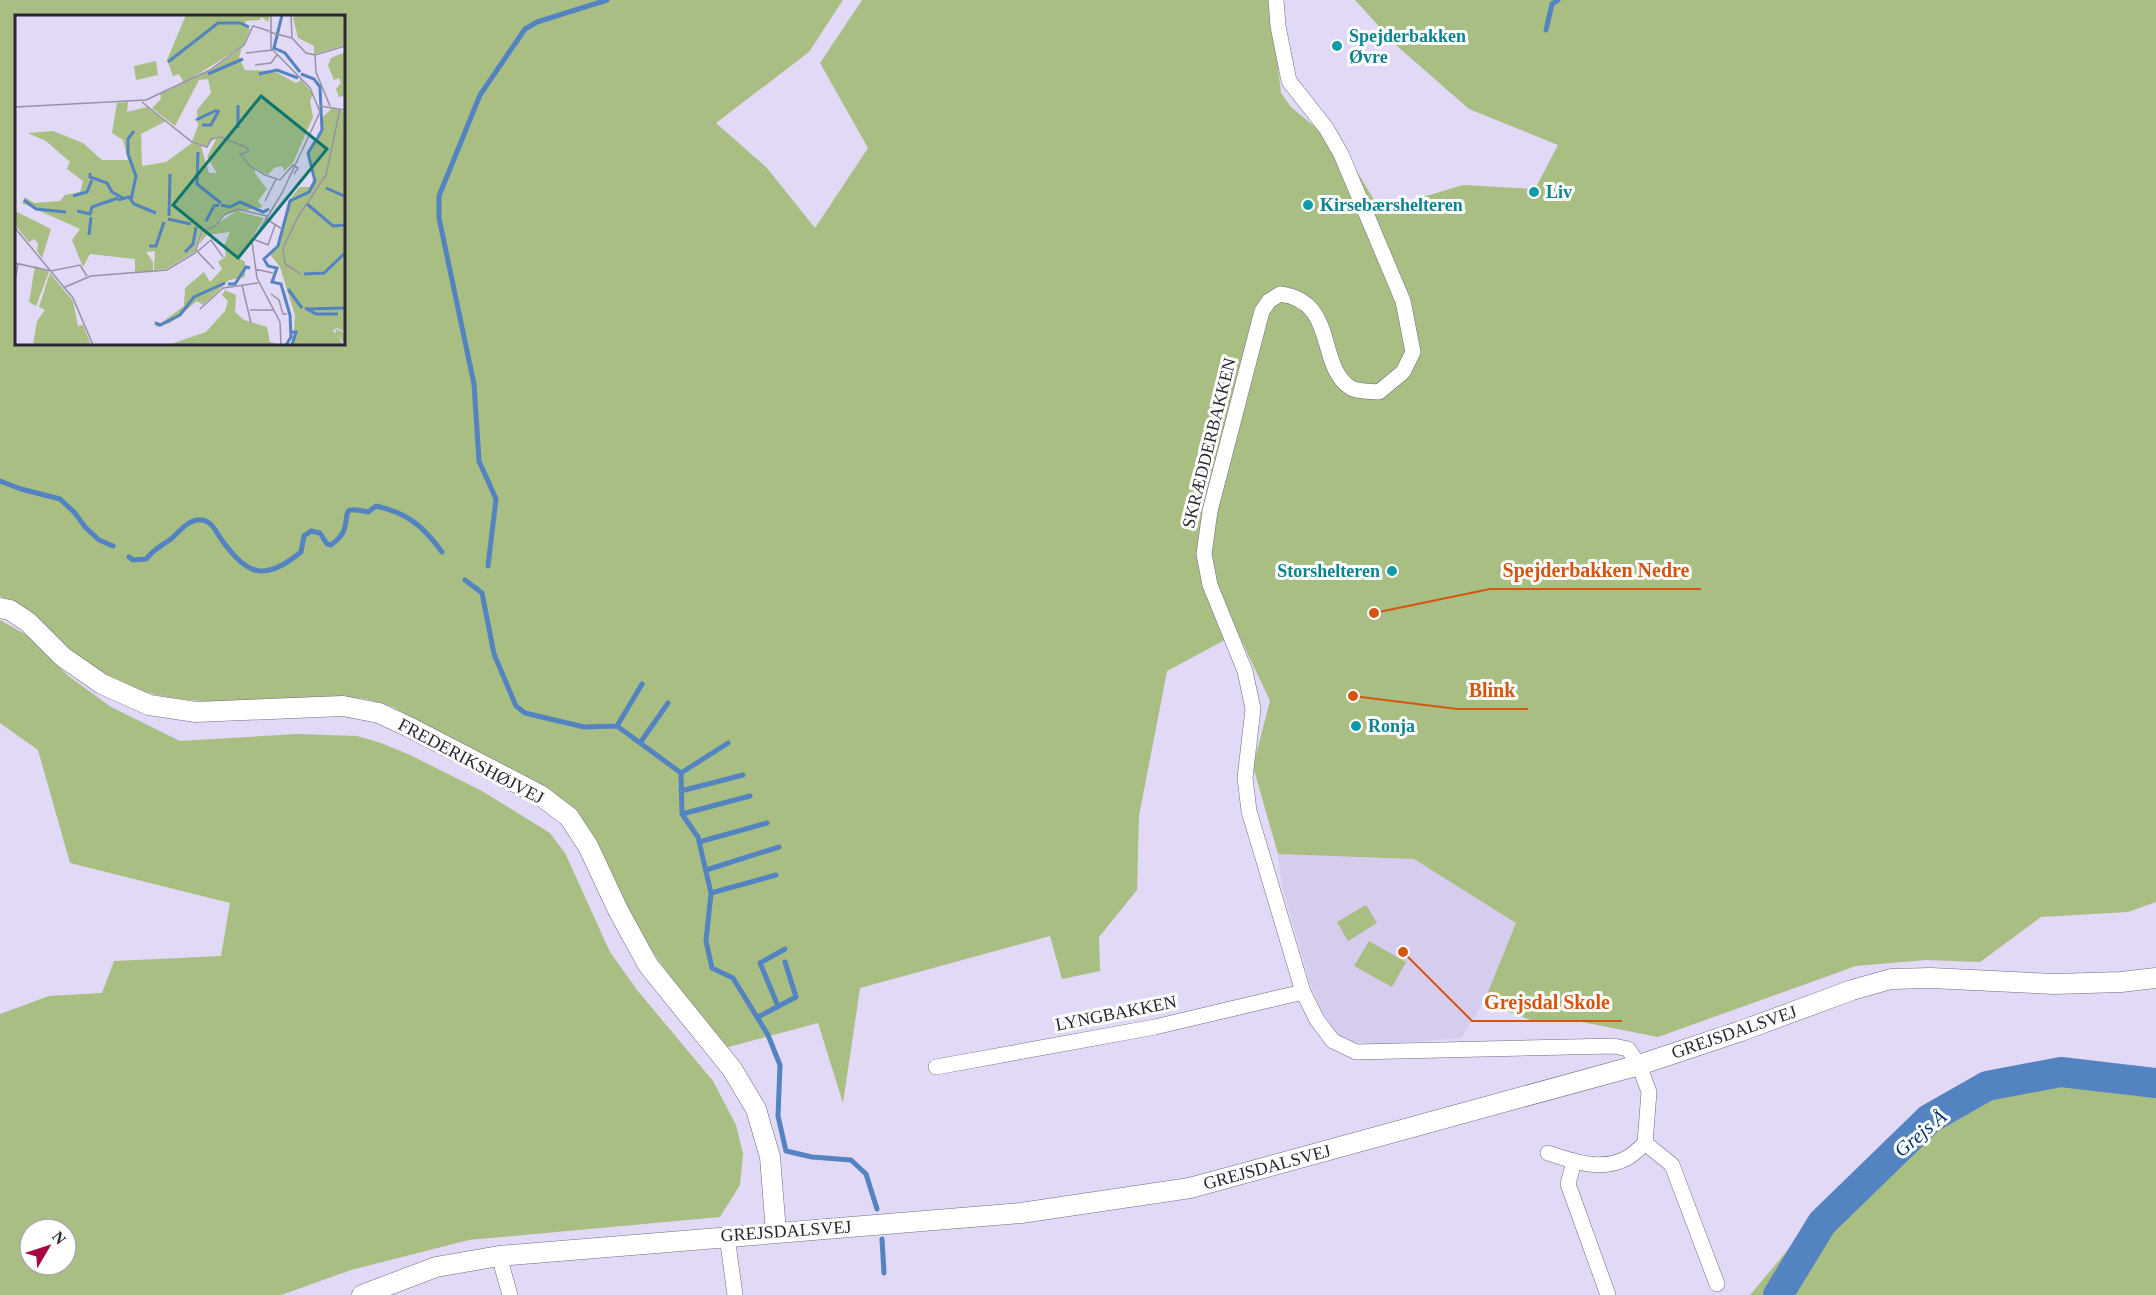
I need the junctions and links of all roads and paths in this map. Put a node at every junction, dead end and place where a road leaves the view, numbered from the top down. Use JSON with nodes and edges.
{"nodes":[{"id":1,"x":1276,"y":0,"type":"edge"},
{"id":2,"x":0,"y":608,"type":"edge"},
{"id":3,"x":2156,"y":978,"type":"edge"},
{"id":4,"x":1303,"y":992,"type":"junction"},
{"id":5,"x":1640,"y":1065,"type":"junction"},
{"id":6,"x":936,"y":1067,"type":"dead end"},
{"id":7,"x":1645,"y":1143,"type":"junction"},
{"id":8,"x":1548,"y":1153,"type":"dead end"},
{"id":9,"x":1574,"y":1162,"type":"junction"},
{"id":10,"x":776,"y":1232,"type":"junction"},
{"id":11,"x":727,"y":1236,"type":"junction"},
{"id":12,"x":500,"y":1256,"type":"junction"},
{"id":13,"x":1717,"y":1284,"type":"dead end"},
{"id":14,"x":366,"y":1294,"type":"edge"},
{"id":15,"x":510,"y":1295,"type":"edge"},
{"id":16,"x":735,"y":1295,"type":"edge"},
{"id":17,"x":1608,"y":1295,"type":"edge"}],
"edges":[{"from":1,"to":4,"type":"street","name":"SKRÆDDERBAKKEN"},
{"from":2,"to":10,"type":"street","name":"FREDERIKSHØJVEJ"},
{"from":3,"to":5,"type":"street","name":"GREJSDALSVEJ"},
{"from":4,"to":5,"type":"street","name":"SKRÆDDERBAKKEN"},
{"from":4,"to":6,"type":"street","name":"LYNGBAKKEN"},
{"from":5,"to":7,"type":"street"},
{"from":5,"to":10,"type":"street","name":"GREJSDALSVEJ"},
{"from":7,"to":9,"type":"street"},
{"from":7,"to":13,"type":"street"},
{"from":8,"to":9,"type":"street"},
{"from":9,"to":17,"type":"street"},
{"from":10,"to":11,"type":"street","name":"GREJSDALSVEJ"},
{"from":11,"to":12,"type":"street","name":"GREJSDALSVEJ"},
{"from":11,"to":16,"type":"street"},
{"from":12,"to":14,"type":"street","name":"GREJSDALSVEJ"},
{"from":12,"to":15,"type":"street"}]}
